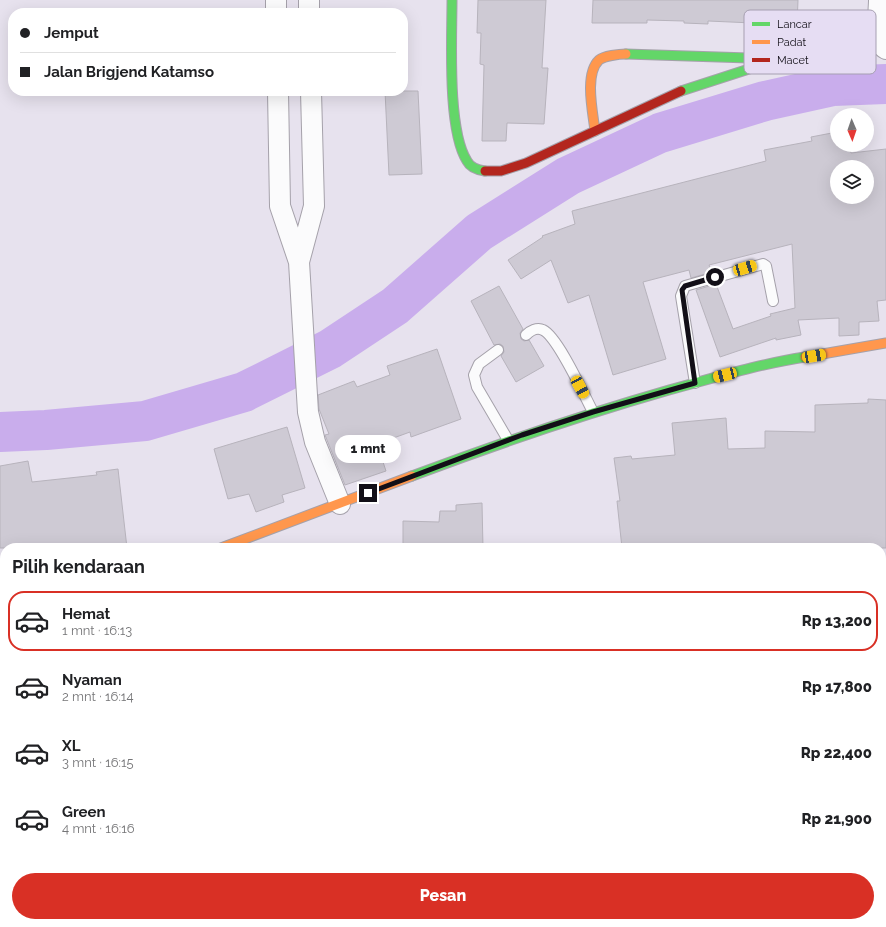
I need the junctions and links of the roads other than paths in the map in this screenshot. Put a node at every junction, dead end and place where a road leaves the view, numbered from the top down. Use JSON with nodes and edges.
{"nodes":[{"id":1,"x":452,"y":0,"type":"edge"},
{"id":2,"x":879,"y":0,"type":"edge"},
{"id":3,"x":886,"y":49,"type":"edge"},
{"id":4,"x":744,"y":58,"type":"edge"},
{"id":5,"x":744,"y":71,"type":"edge"},
{"id":6,"x":278,"y":96,"type":"edge"},
{"id":7,"x":311,"y":96,"type":"edge"},
{"id":8,"x":595,"y":131,"type":"junction"},
{"id":9,"x":299,"y":262,"type":"junction"},
{"id":10,"x":773,"y":302,"type":"dead end"},
{"id":11,"x":526,"y":334,"type":"dead end"},
{"id":12,"x":886,"y":343,"type":"edge"},
{"id":13,"x":498,"y":350,"type":"dead end"},
{"id":14,"x":695,"y":383,"type":"junction"},
{"id":15,"x":593,"y":412,"type":"junction"},
{"id":16,"x":508,"y":440,"type":"junction"},
{"id":17,"x":340,"y":504,"type":"junction"},
{"id":18,"x":235,"y":543,"type":"edge"}],
"edges":[{"from":1,"to":8,"type":"street"},
{"from":2,"to":3,"type":"street"},
{"from":4,"to":8,"type":"street"},
{"from":5,"to":8,"type":"street"},
{"from":6,"to":9,"type":"street"},
{"from":7,"to":9,"type":"street"},
{"from":9,"to":17,"type":"street"},
{"from":10,"to":14,"type":"lane"},
{"from":11,"to":15,"type":"lane"},
{"from":12,"to":14,"type":"street"},
{"from":13,"to":16,"type":"lane"},
{"from":14,"to":15,"type":"street"},
{"from":15,"to":16,"type":"street"},
{"from":16,"to":17,"type":"street"},
{"from":17,"to":18,"type":"street"}]}
